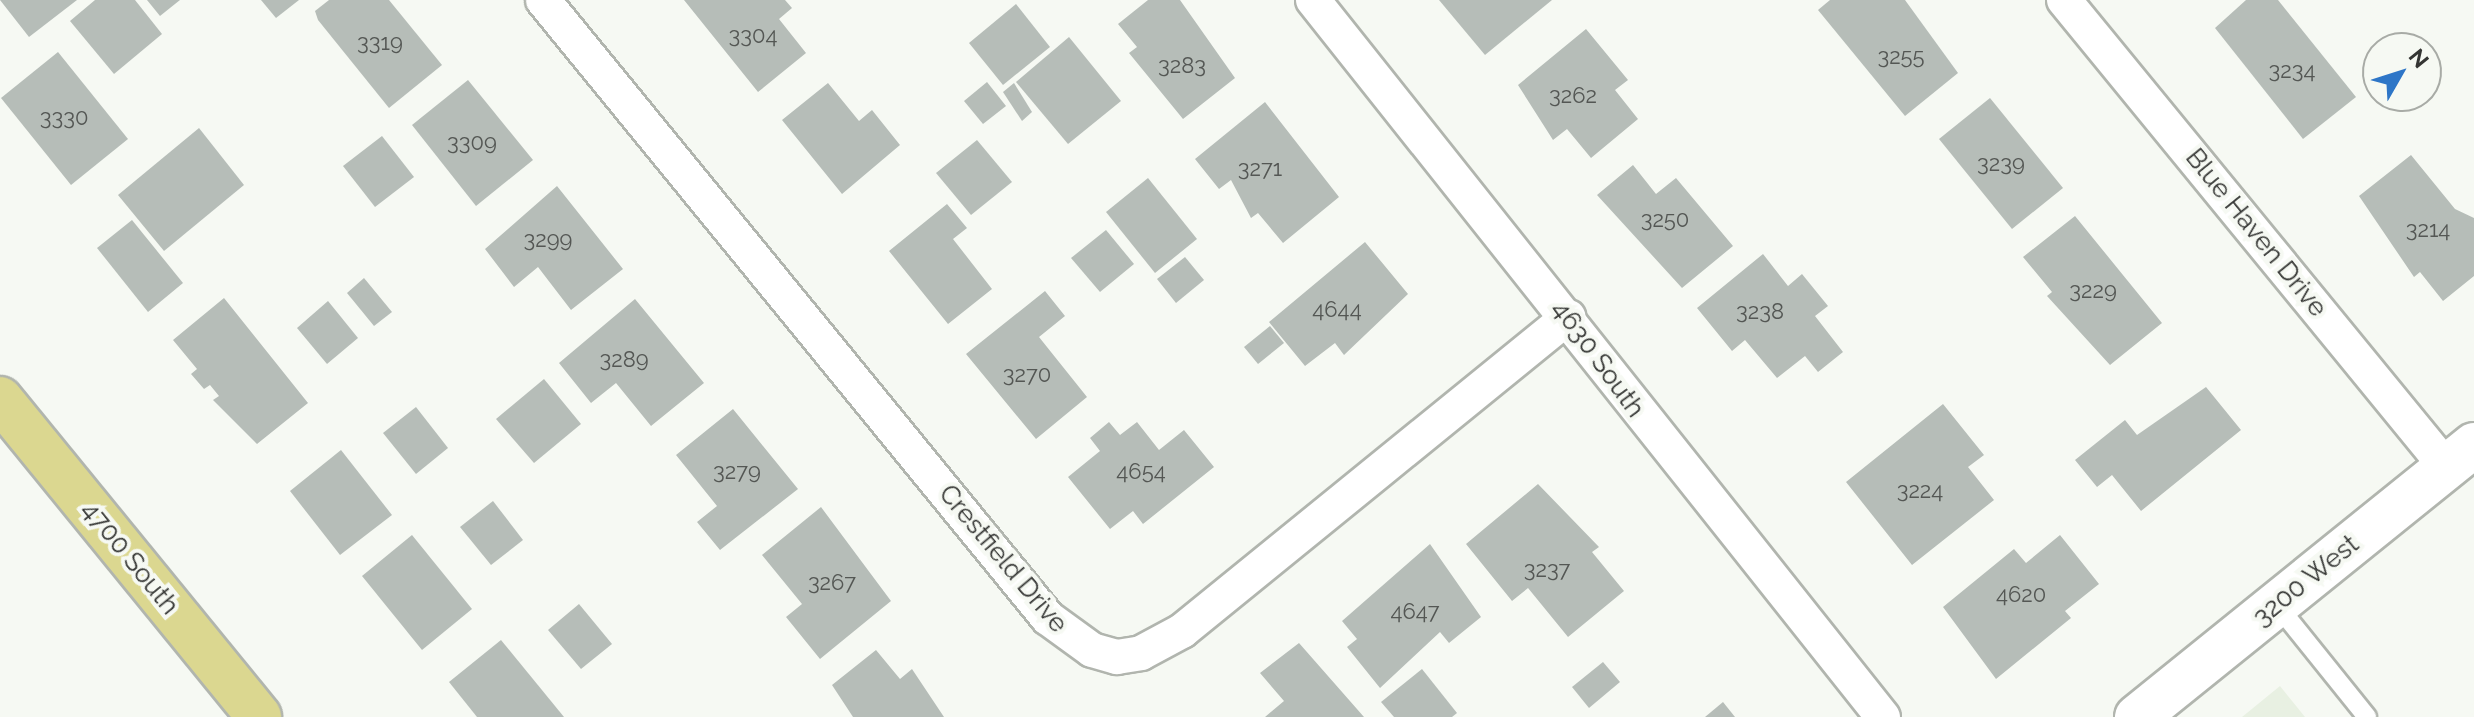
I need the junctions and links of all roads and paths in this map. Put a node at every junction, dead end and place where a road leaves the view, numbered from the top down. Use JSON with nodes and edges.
{"nodes":[{"id":1,"x":543,"y":0,"type":"edge"},
{"id":2,"x":1313,"y":0,"type":"edge"},
{"id":3,"x":2074,"y":3,"type":"edge"},
{"id":4,"x":1569,"y":317,"type":"junction"},
{"id":5,"x":0,"y":399,"type":"edge"},
{"id":6,"x":2460,"y":456,"type":"edge"},
{"id":7,"x":2277,"y":605,"type":"junction"},
{"id":8,"x":2146,"y":714,"type":"edge"},
{"id":9,"x":259,"y":717,"type":"edge"},
{"id":10,"x":1883,"y":717,"type":"edge"},
{"id":11,"x":2367,"y":717,"type":"edge"}],
"edges":[{"from":1,"to":4,"type":"street","name":"Crestfield Drive"},
{"from":2,"to":4,"type":"street","name":"4630 South"},
{"from":3,"to":6,"type":"street","name":"Blue Haven Drive"},
{"from":4,"to":10,"type":"street","name":"4630 South"},
{"from":5,"to":9,"type":"main road","name":"4700 South"},
{"from":6,"to":7,"type":"street","name":"3200 West"},
{"from":7,"to":8,"type":"street","name":"3200 West"},
{"from":7,"to":11,"type":"lane"}]}
